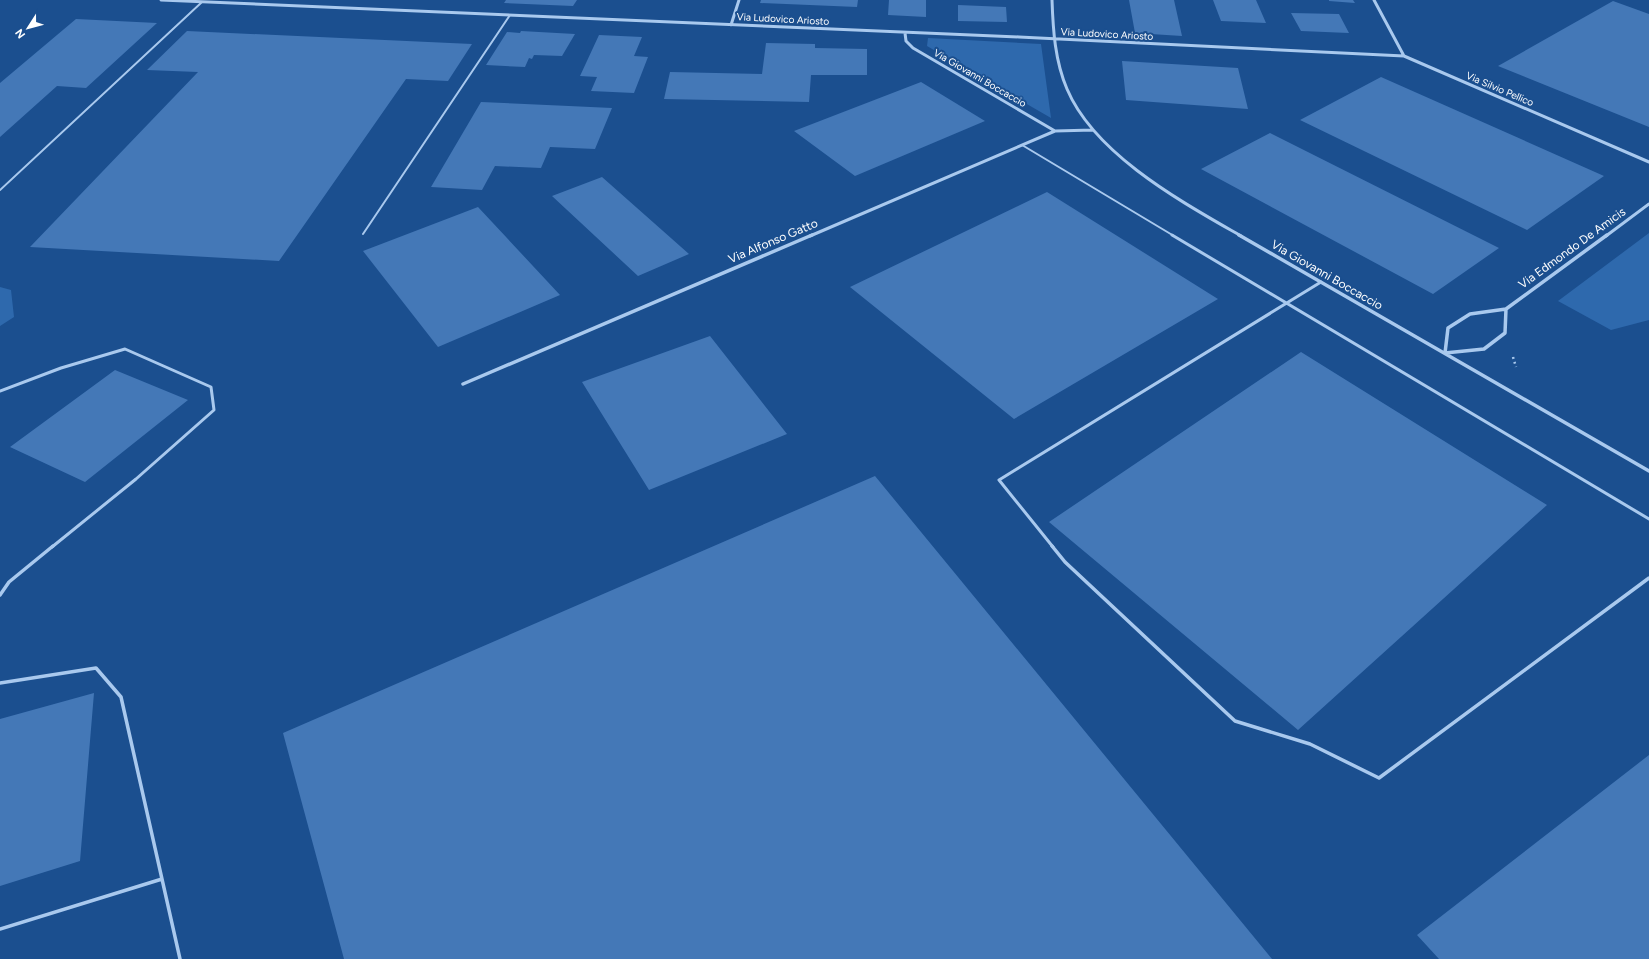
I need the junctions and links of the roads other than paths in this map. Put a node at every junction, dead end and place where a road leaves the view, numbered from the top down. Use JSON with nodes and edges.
{"nodes":[{"id":1,"x":162,"y":0,"type":"edge"},
{"id":2,"x":169,"y":0,"type":"edge"},
{"id":3,"x":739,"y":0,"type":"edge"},
{"id":4,"x":1052,"y":0,"type":"edge"},
{"id":5,"x":1374,"y":0,"type":"edge"},
{"id":6,"x":202,"y":2,"type":"junction"},
{"id":7,"x":510,"y":15,"type":"junction"},
{"id":8,"x":731,"y":25,"type":"junction"},
{"id":9,"x":905,"y":33,"type":"junction"},
{"id":10,"x":1055,"y":40,"type":"junction"},
{"id":11,"x":1404,"y":56,"type":"junction"},
{"id":12,"x":1055,"y":130,"type":"junction"},
{"id":13,"x":1093,"y":130,"type":"junction"},
{"id":14,"x":1022,"y":145,"type":"junction"},
{"id":15,"x":1649,"y":162,"type":"edge"},
{"id":16,"x":0,"y":190,"type":"edge"},
{"id":17,"x":1649,"y":204,"type":"edge"},
{"id":18,"x":363,"y":234,"type":"dead end"},
{"id":19,"x":1321,"y":282,"type":"junction"},
{"id":20,"x":1287,"y":304,"type":"junction"},
{"id":21,"x":1506,"y":309,"type":"junction"},
{"id":22,"x":1445,"y":353,"type":"junction"},
{"id":23,"x":463,"y":384,"type":"dead end"},
{"id":24,"x":0,"y":391,"type":"edge"},
{"id":25,"x":1649,"y":471,"type":"edge"},
{"id":26,"x":1649,"y":519,"type":"edge"},
{"id":27,"x":1649,"y":578,"type":"edge"},
{"id":28,"x":0,"y":595,"type":"edge"},
{"id":29,"x":0,"y":684,"type":"edge"},
{"id":30,"x":162,"y":879,"type":"junction"},
{"id":31,"x":0,"y":929,"type":"edge"},
{"id":32,"x":180,"y":959,"type":"edge"}],
"edges":[{"from":1,"to":2,"type":"street","name":"Via Ludovico Ariosto"},
{"from":2,"to":6,"type":"street","name":"Via Ludovico Ariosto"},
{"from":3,"to":8,"type":"street"},
{"from":4,"to":10,"type":"street","name":"Via Giovanni Boccaccio"},
{"from":5,"to":11,"type":"street"},
{"from":6,"to":7,"type":"street","name":"Via Ludovico Ariosto"},
{"from":6,"to":16,"type":"lane"},
{"from":7,"to":8,"type":"street","name":"Via Ludovico Ariosto"},
{"from":7,"to":18,"type":"lane"},
{"from":8,"to":9,"type":"street","name":"Via Ludovico Ariosto"},
{"from":9,"to":10,"type":"street","name":"Via Ludovico Ariosto"},
{"from":9,"to":12,"type":"street","name":"Via Giovanni Boccaccio"},
{"from":10,"to":11,"type":"street","name":"Via Ludovico Ariosto"},
{"from":10,"to":13,"type":"street","name":"Via Giovanni Boccaccio"},
{"from":11,"to":15,"type":"street","name":"Via Silvio Pellico"},
{"from":12,"to":13,"type":"street","name":"Via Alfonso Gatto"},
{"from":12,"to":14,"type":"street","name":"Via Alfonso Gatto"},
{"from":13,"to":19,"type":"street","name":"Via Giovanni Boccaccio"},
{"from":14,"to":20,"type":"lane"},
{"from":14,"to":23,"type":"street","name":"Via Alfonso Gatto"},
{"from":17,"to":21,"type":"street","name":"Via Edmondo De Amicis"},
{"from":19,"to":20,"type":"lane"},
{"from":19,"to":22,"type":"street","name":"Via Giovanni Boccaccio"},
{"from":20,"to":26,"type":"lane"},
{"from":20,"to":27,"type":"lane"},
{"from":21,"to":22,"type":"street","name":"Via Edmondo De Amicis"},
{"from":21,"to":22,"type":"street"},
{"from":22,"to":25,"type":"street","name":"Via Giovanni Boccaccio"},
{"from":24,"to":28,"type":"lane"},
{"from":29,"to":30,"type":"lane"},
{"from":30,"to":31,"type":"lane"},
{"from":30,"to":32,"type":"lane"}]}
